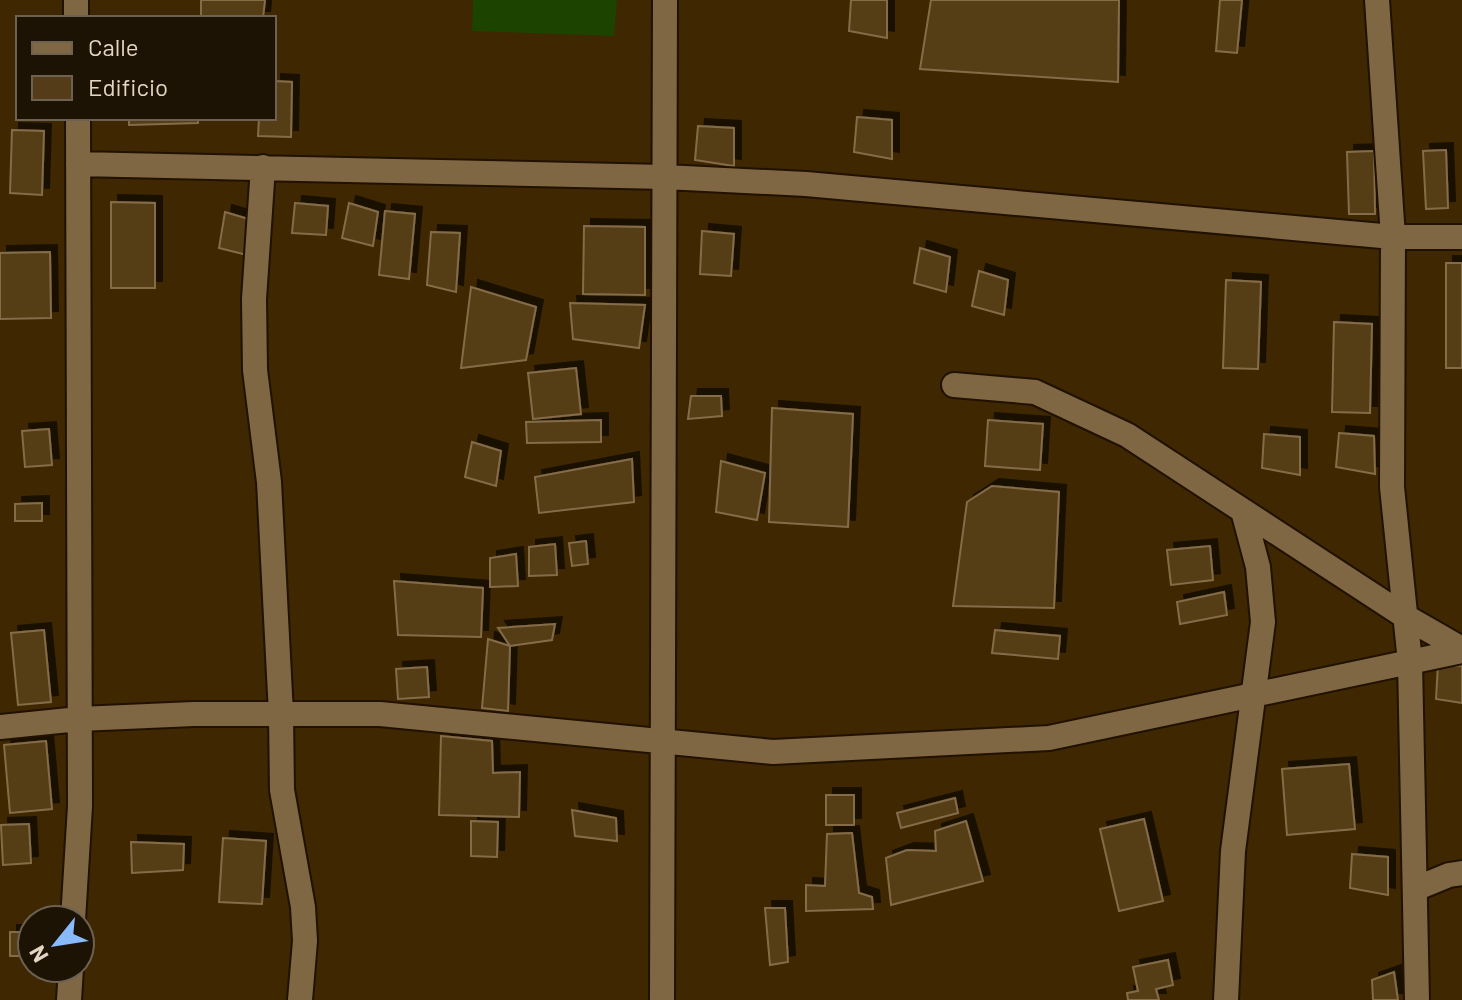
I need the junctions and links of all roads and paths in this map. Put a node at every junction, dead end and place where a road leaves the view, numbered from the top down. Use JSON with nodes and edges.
{"nodes":[{"id":1,"x":665,"y":0,"type":"edge"},
{"id":2,"x":1377,"y":0,"type":"edge"},
{"id":3,"x":78,"y":120,"type":"edge"},
{"id":4,"x":78,"y":164,"type":"junction"},
{"id":5,"x":263,"y":167,"type":"junction"},
{"id":6,"x":665,"y":177,"type":"junction"},
{"id":7,"x":1393,"y":237,"type":"junction"},
{"id":8,"x":1462,"y":237,"type":"edge"},
{"id":9,"x":954,"y":385,"type":"dead end"},
{"id":10,"x":1243,"y":511,"type":"junction"},
{"id":11,"x":1406,"y":617,"type":"junction"},
{"id":12,"x":1462,"y":650,"type":"edge"},
{"id":13,"x":1410,"y":662,"type":"junction"},
{"id":14,"x":1255,"y":695,"type":"junction"},
{"id":15,"x":281,"y":714,"type":"junction"},
{"id":16,"x":79,"y":719,"type":"junction"},
{"id":17,"x":0,"y":727,"type":"edge"},
{"id":18,"x":663,"y":741,"type":"junction"},
{"id":19,"x":1462,"y":873,"type":"edge"},
{"id":20,"x":1415,"y":889,"type":"junction"},
{"id":21,"x":74,"y":904,"type":"edge"},
{"id":22,"x":300,"y":1000,"type":"edge"},
{"id":23,"x":662,"y":1000,"type":"edge"},
{"id":24,"x":1226,"y":1000,"type":"edge"},
{"id":25,"x":1417,"y":1000,"type":"edge"}],
"edges":[{"from":1,"to":6,"type":"street"},
{"from":2,"to":7,"type":"street"},
{"from":3,"to":4,"type":"street"},
{"from":4,"to":5,"type":"street"},
{"from":4,"to":16,"type":"street"},
{"from":5,"to":6,"type":"street"},
{"from":5,"to":15,"type":"street"},
{"from":6,"to":7,"type":"street"},
{"from":6,"to":18,"type":"street"},
{"from":7,"to":8,"type":"street"},
{"from":7,"to":11,"type":"street"},
{"from":9,"to":10,"type":"street"},
{"from":10,"to":11,"type":"street"},
{"from":10,"to":14,"type":"street"},
{"from":11,"to":12,"type":"street"},
{"from":11,"to":13,"type":"street"},
{"from":12,"to":13,"type":"street"},
{"from":13,"to":14,"type":"street"},
{"from":13,"to":20,"type":"street"},
{"from":14,"to":18,"type":"street"},
{"from":14,"to":24,"type":"street"},
{"from":15,"to":16,"type":"street"},
{"from":15,"to":18,"type":"street"},
{"from":15,"to":22,"type":"street"},
{"from":16,"to":17,"type":"street"},
{"from":16,"to":21,"type":"street"},
{"from":18,"to":23,"type":"street"},
{"from":19,"to":20,"type":"street"},
{"from":20,"to":25,"type":"street"}]}
